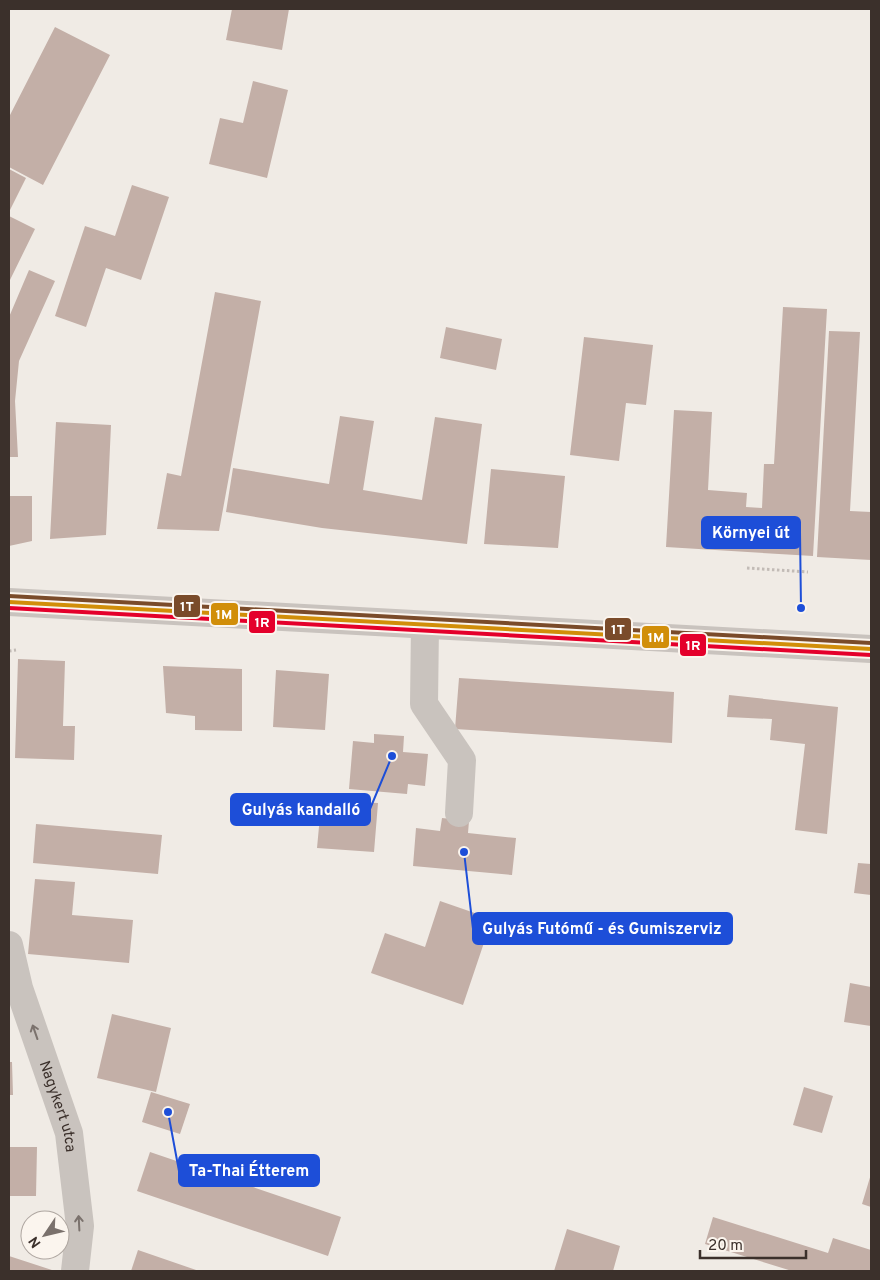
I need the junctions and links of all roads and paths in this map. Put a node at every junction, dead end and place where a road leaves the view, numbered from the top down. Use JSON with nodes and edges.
{"nodes":[{"id":1,"x":747,"y":568,"type":"dead end"},
{"id":2,"x":808,"y":572,"type":"dead end"},
{"id":3,"x":9,"y":602,"type":"edge"},
{"id":4,"x":425,"y":625,"type":"junction"},
{"id":5,"x":871,"y":649,"type":"edge"},
{"id":6,"x":16,"y":650,"type":"dead end"},
{"id":7,"x":9,"y":652,"type":"edge"},
{"id":8,"x":460,"y":814,"type":"dead end"},
{"id":9,"x":9,"y":945,"type":"edge"},
{"id":10,"x":75,"y":1271,"type":"edge"}],
"edges":[{"from":1,"to":2,"type":"path"},
{"from":3,"to":4,"type":"street"},
{"from":4,"to":5,"type":"street"},
{"from":4,"to":8,"type":"street"},
{"from":6,"to":7,"type":"path"},
{"from":10,"to":9,"type":"street","name":"Nagykert utca","one_way":true}]}
